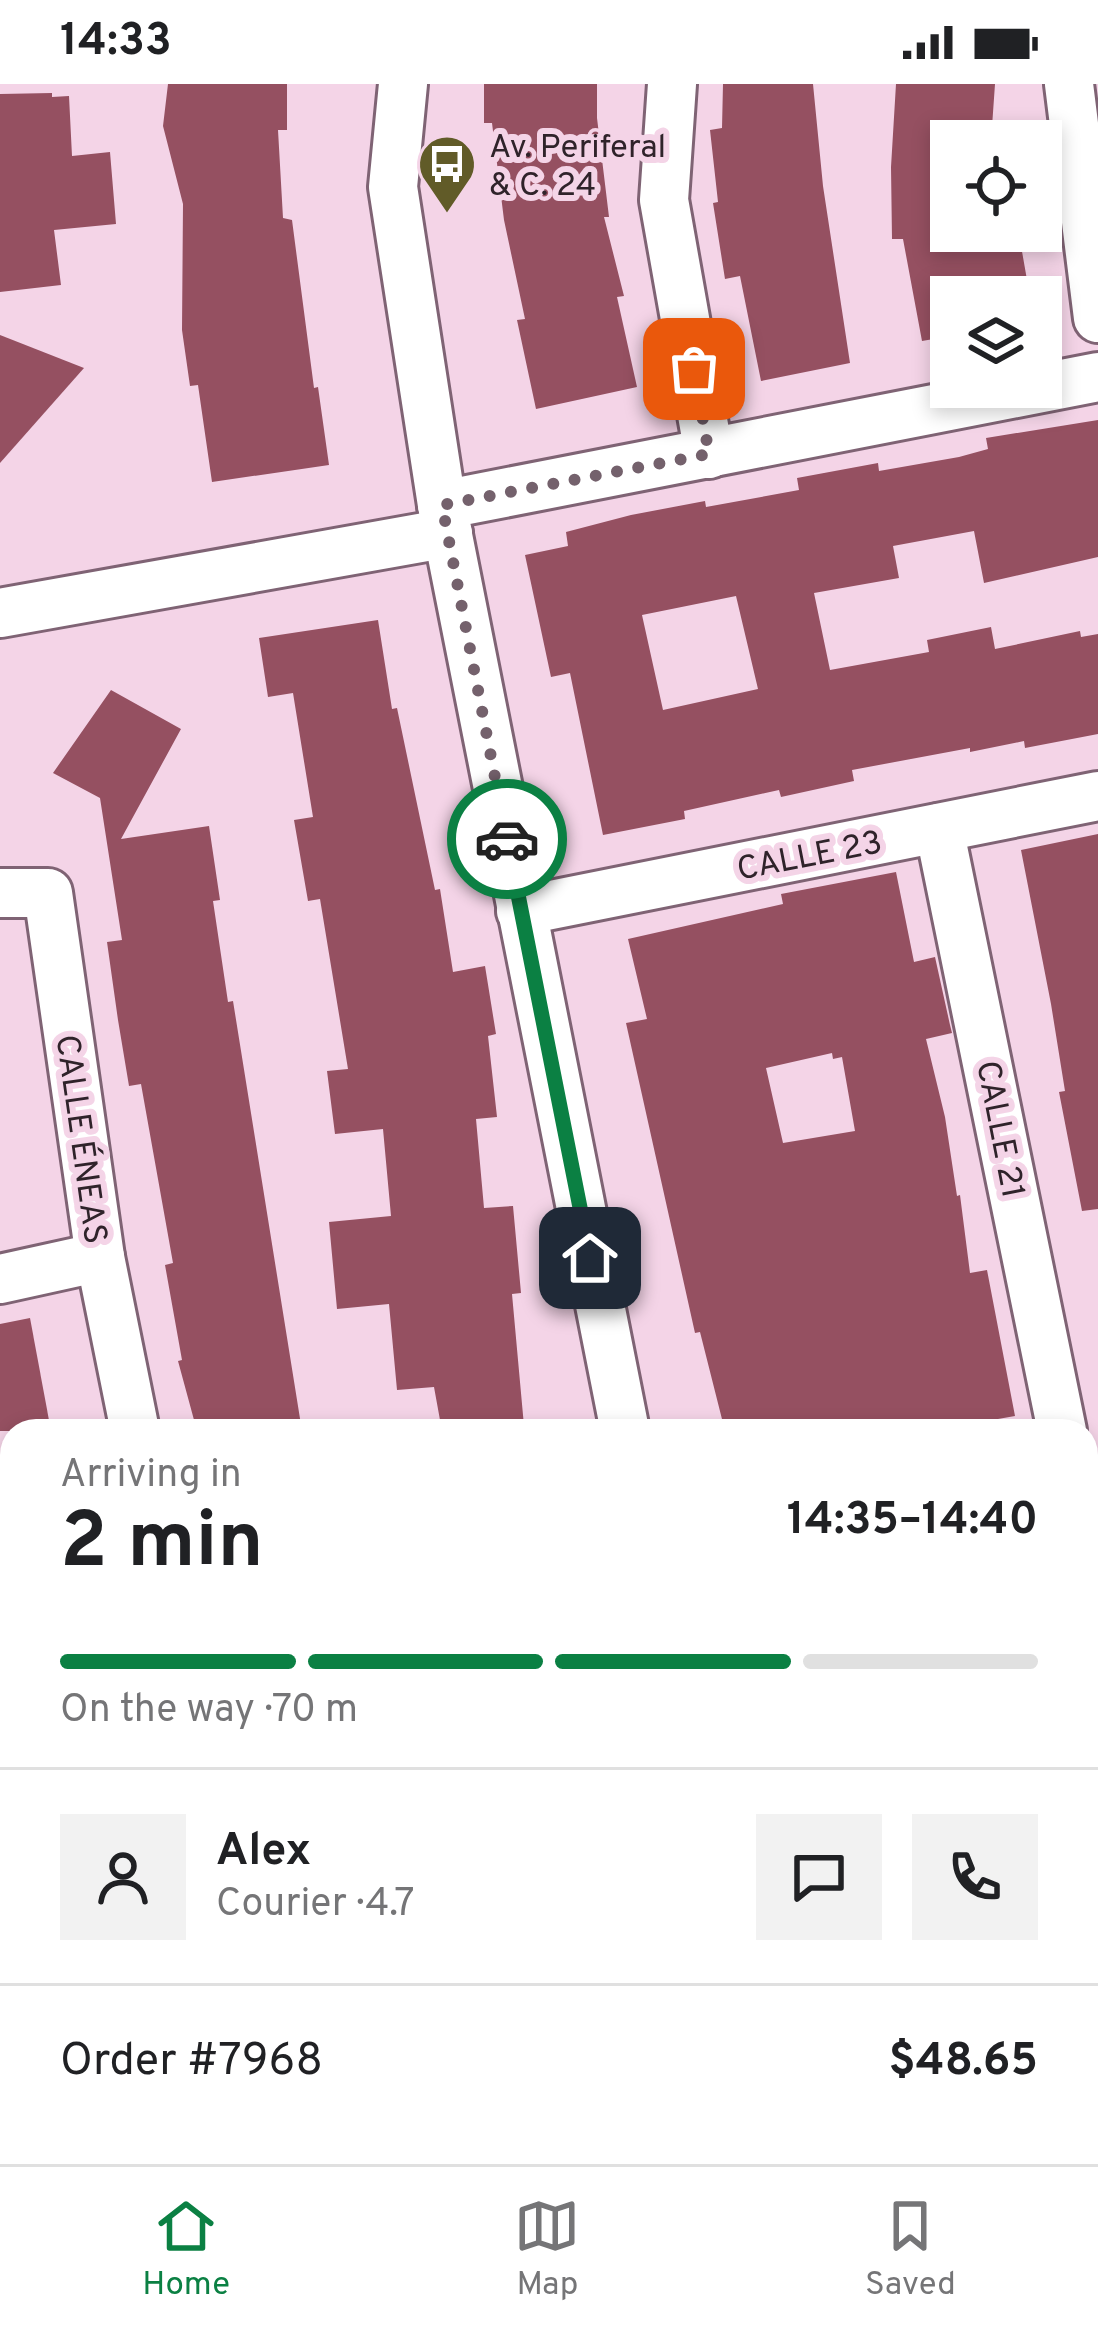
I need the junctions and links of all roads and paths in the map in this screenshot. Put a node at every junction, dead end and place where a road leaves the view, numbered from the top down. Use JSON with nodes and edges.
{"nodes":[{"id":1,"x":404,"y":84,"type":"edge"},
{"id":2,"x":672,"y":84,"type":"edge"},
{"id":3,"x":1069,"y":84,"type":"edge"},
{"id":4,"x":1098,"y":318,"type":"edge"},
{"id":5,"x":1098,"y":377,"type":"edge"},
{"id":6,"x":709,"y":454,"type":"junction"},
{"id":7,"x":445,"y":519,"type":"junction"},
{"id":8,"x":0,"y":613,"type":"edge"},
{"id":9,"x":1098,"y":796,"type":"edge"},
{"id":10,"x":939,"y":828,"type":"junction"},
{"id":11,"x":0,"y":893,"type":"edge"},
{"id":12,"x":521,"y":910,"type":"junction"},
{"id":13,"x":100,"y":1257,"type":"junction"},
{"id":14,"x":0,"y":1279,"type":"edge"},
{"id":15,"x":133,"y":1419,"type":"edge"},
{"id":16,"x":623,"y":1419,"type":"edge"},
{"id":17,"x":1060,"y":1419,"type":"edge"}],
"edges":[{"from":1,"to":7,"type":"street"},
{"from":2,"to":6,"type":"street"},
{"from":3,"to":4,"type":"street"},
{"from":5,"to":6,"type":"street"},
{"from":6,"to":7,"type":"street"},
{"from":7,"to":8,"type":"street"},
{"from":7,"to":12,"type":"street"},
{"from":9,"to":10,"type":"street","name":"CALLE 23"},
{"from":10,"to":12,"type":"street","name":"CALLE 23"},
{"from":10,"to":17,"type":"street","name":"CALLE 21"},
{"from":11,"to":13,"type":"street","name":"CALLE ÉNEAS"},
{"from":12,"to":16,"type":"street"},
{"from":13,"to":14,"type":"street"},
{"from":13,"to":15,"type":"street","name":"CALLE ÉNEAS"}]}
